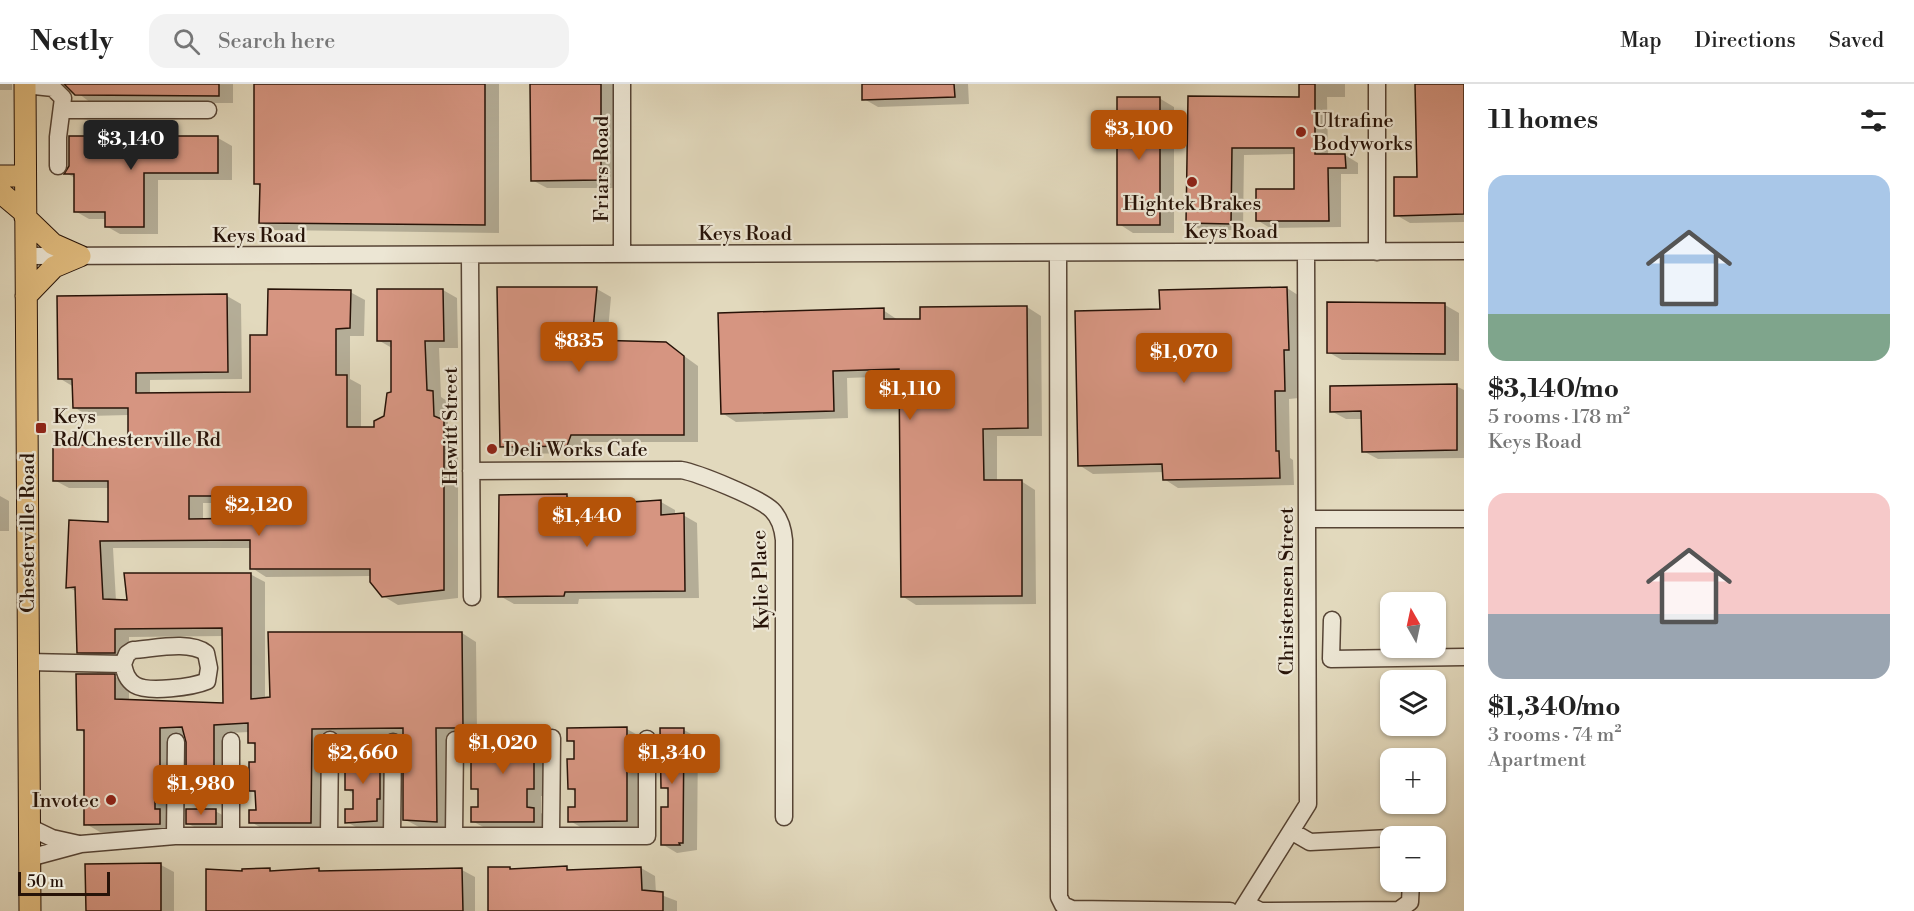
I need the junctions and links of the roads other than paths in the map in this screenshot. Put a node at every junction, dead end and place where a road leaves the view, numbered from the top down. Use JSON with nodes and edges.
{"nodes":[{"id":1,"x":25,"y":84,"type":"edge"},
{"id":2,"x":622,"y":84,"type":"edge"},
{"id":3,"x":1377,"y":84,"type":"edge"},
{"id":4,"x":63,"y":110,"type":"junction"},
{"id":5,"x":208,"y":110,"type":"dead end"},
{"id":6,"x":58,"y":166,"type":"dead end"},
{"id":7,"x":0,"y":176,"type":"edge"},
{"id":8,"x":25,"y":176,"type":"junction"},
{"id":9,"x":0,"y":192,"type":"edge"},
{"id":10,"x":25,"y":215,"type":"junction"},
{"id":11,"x":1464,"y":251,"type":"edge"},
{"id":12,"x":1306,"y":252,"type":"junction"},
{"id":13,"x":1377,"y":252,"type":"junction"},
{"id":14,"x":1058,"y":253,"type":"junction"},
{"id":15,"x":622,"y":254,"type":"junction"},
{"id":16,"x":470,"y":255,"type":"junction"},
{"id":17,"x":25,"y":256,"type":"junction"},
{"id":18,"x":80,"y":256,"type":"junction"},
{"id":19,"x":26,"y":296,"type":"junction"},
{"id":20,"x":471,"y":471,"type":"junction"},
{"id":21,"x":1306,"y":519,"type":"junction"},
{"id":22,"x":1464,"y":519,"type":"edge"},
{"id":23,"x":472,"y":597,"type":"dead end"},
{"id":24,"x":1307,"y":631,"type":"junction"},
{"id":25,"x":1464,"y":657,"type":"edge"},
{"id":26,"x":1307,"y":658,"type":"junction"},
{"id":27,"x":1331,"y":659,"type":"junction"},
{"id":28,"x":28,"y":662,"type":"junction"},
{"id":29,"x":123,"y":664,"type":"junction"},
{"id":30,"x":552,"y":738,"type":"dead end"},
{"id":31,"x":648,"y":739,"type":"dead end"},
{"id":32,"x":330,"y":740,"type":"dead end"},
{"id":33,"x":455,"y":740,"type":"dead end"},
{"id":34,"x":231,"y":741,"type":"dead end"},
{"id":35,"x":176,"y":742,"type":"dead end"},
{"id":36,"x":393,"y":742,"type":"dead end"},
{"id":37,"x":784,"y":817,"type":"dead end"},
{"id":38,"x":29,"y":827,"type":"junction"},
{"id":39,"x":1291,"y":831,"type":"junction"},
{"id":40,"x":175,"y":836,"type":"junction"},
{"id":41,"x":231,"y":836,"type":"junction"},
{"id":42,"x":329,"y":836,"type":"junction"},
{"id":43,"x":392,"y":836,"type":"junction"},
{"id":44,"x":454,"y":836,"type":"junction"},
{"id":45,"x":551,"y":836,"type":"junction"},
{"id":46,"x":1380,"y":838,"type":"edge"},
{"id":47,"x":81,"y":844,"type":"junction"},
{"id":48,"x":29,"y":858,"type":"junction"},
{"id":49,"x":1410,"y":892,"type":"edge"},
{"id":50,"x":1244,"y":907,"type":"edge"},
{"id":51,"x":30,"y":911,"type":"edge"},
{"id":52,"x":1230,"y":911,"type":"edge"}],
"edges":[{"from":1,"to":4,"type":"street"},
{"from":1,"to":8,"type":"main road","name":"Chesterville Road"},
{"from":2,"to":15,"type":"street","name":"Friars Road"},
{"from":3,"to":13,"type":"street"},
{"from":4,"to":5,"type":"street"},
{"from":4,"to":6,"type":"street"},
{"from":7,"to":8,"type":"main road"},
{"from":8,"to":10,"type":"main road","name":"Chesterville Road"},
{"from":9,"to":10,"type":"main road"},
{"from":10,"to":17,"type":"main road","name":"Chesterville Road"},
{"from":10,"to":18,"type":"main road"},
{"from":11,"to":13,"type":"street","name":"Keys Road"},
{"from":12,"to":13,"type":"street","name":"Keys Road"},
{"from":12,"to":14,"type":"street","name":"Keys Road"},
{"from":12,"to":21,"type":"street","name":"Christensen Street"},
{"from":14,"to":15,"type":"street","name":"Keys Road"},
{"from":14,"to":52,"type":"street"},
{"from":15,"to":16,"type":"street","name":"Keys Road"},
{"from":16,"to":18,"type":"street","name":"Keys Road"},
{"from":16,"to":20,"type":"street","name":"Hewitt Street"},
{"from":17,"to":18,"type":"street","name":"Keys Road"},
{"from":17,"to":19,"type":"main road","name":"Chesterville Road"},
{"from":18,"to":19,"type":"main road"},
{"from":19,"to":28,"type":"main road","name":"Chesterville Road"},
{"from":20,"to":23,"type":"street","name":"Hewitt Street"},
{"from":20,"to":37,"type":"street","name":"Kylie Place"},
{"from":21,"to":22,"type":"street"},
{"from":21,"to":24,"type":"street","name":"Christensen Street"},
{"from":24,"to":26,"type":"street","name":"Christensen Street"},
{"from":24,"to":27,"type":"street"},
{"from":25,"to":27,"type":"street"},
{"from":26,"to":27,"type":"street"},
{"from":26,"to":39,"type":"street","name":"Christensen Street"},
{"from":28,"to":29,"type":"street"},
{"from":28,"to":38,"type":"main road","name":"Chesterville Road"},
{"from":29,"to":29,"type":"street"},
{"from":30,"to":45,"type":"street"},
{"from":31,"to":45,"type":"street"},
{"from":32,"to":42,"type":"street"},
{"from":33,"to":44,"type":"street"},
{"from":34,"to":41,"type":"street"},
{"from":35,"to":40,"type":"street"},
{"from":36,"to":43,"type":"street"},
{"from":38,"to":47,"type":"street"},
{"from":38,"to":48,"type":"main road","name":"Chesterville Road"},
{"from":39,"to":46,"type":"street"},
{"from":39,"to":50,"type":"street","name":"Christensen Street"},
{"from":40,"to":41,"type":"street"},
{"from":40,"to":47,"type":"street"},
{"from":41,"to":42,"type":"street"},
{"from":42,"to":43,"type":"street"},
{"from":43,"to":44,"type":"street"},
{"from":44,"to":45,"type":"street"},
{"from":47,"to":48,"type":"street"},
{"from":48,"to":51,"type":"main road","name":"Chesterville Road"},
{"from":49,"to":50,"type":"street"}]}
